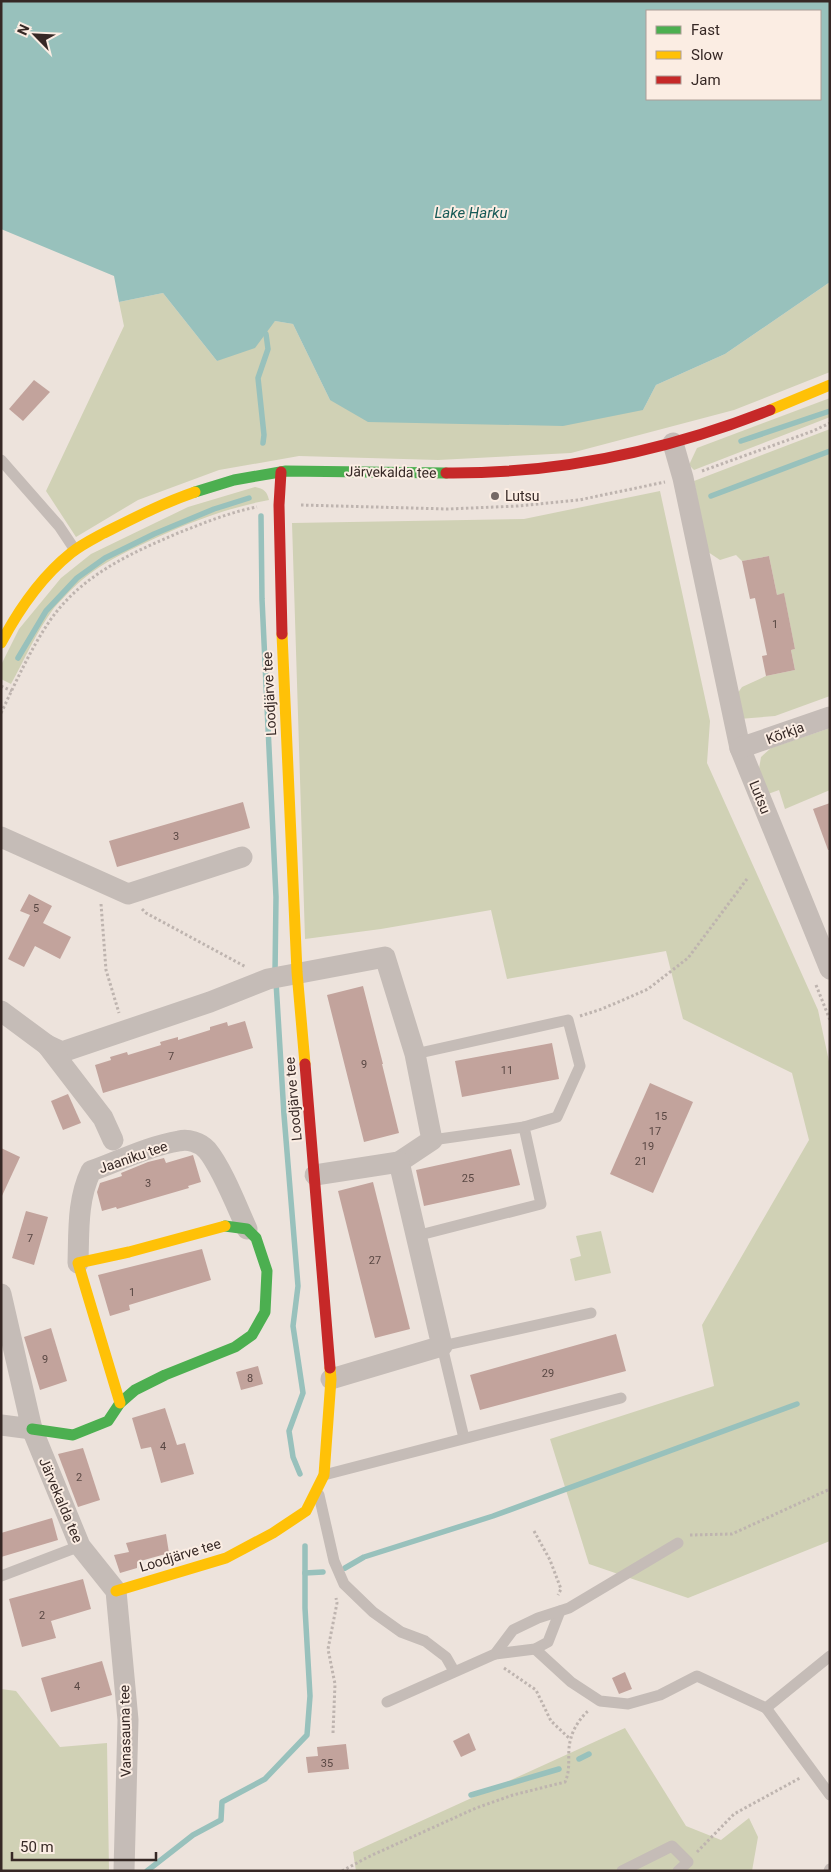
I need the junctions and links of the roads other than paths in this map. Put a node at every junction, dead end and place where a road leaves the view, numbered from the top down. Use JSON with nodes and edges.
{"nodes":[{"id":1,"x":830,"y":385,"type":"edge"},
{"id":2,"x":673,"y":443,"type":"junction"},
{"id":3,"x":1,"y":460,"type":"edge"},
{"id":4,"x":542,"y":469,"type":"junction"},
{"id":5,"x":280,"y":472,"type":"junction"},
{"id":6,"x":445,"y":472,"type":"junction"},
{"id":7,"x":528,"y":479,"type":"dead end"},
{"id":8,"x":472,"y":484,"type":"dead end"},
{"id":9,"x":75,"y":550,"type":"junction"},
{"id":10,"x":1,"y":643,"type":"edge"},
{"id":11,"x":830,"y":717,"type":"edge"},
{"id":12,"x":740,"y":748,"type":"junction"},
{"id":13,"x":1,"y":838,"type":"edge"},
{"id":14,"x":242,"y":857,"type":"dead end"},
{"id":15,"x":830,"y":969,"type":"edge"},
{"id":16,"x":285,"y":976,"type":"junction"},
{"id":17,"x":1,"y":1011,"type":"edge"},
{"id":18,"x":47,"y":1045,"type":"junction"},
{"id":19,"x":416,"y":1054,"type":"junction"},
{"id":20,"x":524,"y":1127,"type":"junction"},
{"id":21,"x":113,"y":1140,"type":"dead end"},
{"id":22,"x":432,"y":1140,"type":"junction"},
{"id":23,"x":399,"y":1162,"type":"junction"},
{"id":24,"x":314,"y":1175,"type":"junction"},
{"id":25,"x":247,"y":1229,"type":"junction"},
{"id":26,"x":416,"y":1236,"type":"junction"},
{"id":27,"x":78,"y":1263,"type":"junction"},
{"id":28,"x":1,"y":1294,"type":"edge"},
{"id":29,"x":591,"y":1313,"type":"dead end"},
{"id":30,"x":442,"y":1346,"type":"junction"},
{"id":31,"x":331,"y":1379,"type":"junction"},
{"id":32,"x":621,"y":1398,"type":"dead end"},
{"id":33,"x":120,"y":1403,"type":"junction"},
{"id":34,"x":1,"y":1425,"type":"edge"},
{"id":35,"x":32,"y":1429,"type":"junction"},
{"id":36,"x":464,"y":1438,"type":"junction"},
{"id":37,"x":324,"y":1475,"type":"junction"},
{"id":38,"x":317,"y":1488,"type":"junction"},
{"id":39,"x":678,"y":1543,"type":"road end"},
{"id":40,"x":80,"y":1546,"type":"junction"},
{"id":41,"x":1,"y":1576,"type":"edge"},
{"id":42,"x":116,"y":1591,"type":"junction"},
{"id":43,"x":555,"y":1612,"type":"junction"},
{"id":44,"x":535,"y":1649,"type":"junction"},
{"id":45,"x":492,"y":1656,"type":"junction"},
{"id":46,"x":830,"y":1656,"type":"edge"},
{"id":47,"x":454,"y":1671,"type":"junction"},
{"id":48,"x":387,"y":1702,"type":"dead end"},
{"id":49,"x":766,"y":1708,"type":"junction"},
{"id":50,"x":830,"y":1795,"type":"edge"},
{"id":51,"x":124,"y":1871,"type":"edge"},
{"id":52,"x":622,"y":1871,"type":"edge"},
{"id":53,"x":678,"y":1871,"type":"edge"}],
"edges":[{"from":1,"to":2,"type":"street","name":"Järvekalda tee"},
{"from":2,"to":4,"type":"street","name":"Järvekalda tee"},
{"from":2,"to":12,"type":"street","name":"Lutsu"},
{"from":3,"to":9,"type":"lane"},
{"from":4,"to":6,"type":"street","name":"Järvekalda tee"},
{"from":4,"to":7,"type":"lane"},
{"from":5,"to":6,"type":"street","name":"Järvekalda tee"},
{"from":5,"to":9,"type":"street","name":"Järvekalda tee"},
{"from":5,"to":16,"type":"street","name":"Loodjärve tee"},
{"from":6,"to":8,"type":"lane"},
{"from":9,"to":10,"type":"street","name":"Järvekalda tee"},
{"from":11,"to":12,"type":"street","name":"Kõrkja"},
{"from":12,"to":15,"type":"street","name":"Lutsu"},
{"from":13,"to":14,"type":"street"},
{"from":16,"to":18,"type":"street"},
{"from":16,"to":19,"type":"street"},
{"from":16,"to":24,"type":"street","name":"Loodjärve tee"},
{"from":17,"to":18,"type":"street"},
{"from":18,"to":21,"type":"street"},
{"from":19,"to":20,"type":"lane"},
{"from":19,"to":22,"type":"street"},
{"from":20,"to":22,"type":"lane"},
{"from":20,"to":26,"type":"lane"},
{"from":22,"to":23,"type":"street"},
{"from":23,"to":24,"type":"street"},
{"from":23,"to":26,"type":"street"},
{"from":24,"to":31,"type":"street","name":"Loodjärve tee"},
{"from":25,"to":27,"type":"street"},
{"from":25,"to":27,"type":"street","name":"Jaaniku tee"},
{"from":25,"to":33,"type":"street","name":"Jaaniku tee"},
{"from":26,"to":30,"type":"street"},
{"from":27,"to":33,"type":"street","name":"Jaaniku tee"},
{"from":28,"to":35,"type":"street","name":"Järvekalda tee"},
{"from":29,"to":30,"type":"lane"},
{"from":30,"to":31,"type":"street"},
{"from":30,"to":36,"type":"lane"},
{"from":31,"to":37,"type":"street","name":"Loodjärve tee"},
{"from":32,"to":36,"type":"lane"},
{"from":33,"to":35,"type":"street","name":"Jaaniku tee"},
{"from":34,"to":35,"type":"street"},
{"from":35,"to":40,"type":"street","name":"Järvekalda tee"},
{"from":36,"to":37,"type":"lane"},
{"from":37,"to":38,"type":"street","name":"Loodjärve tee"},
{"from":38,"to":42,"type":"street","name":"Loodjärve tee"},
{"from":38,"to":47,"type":"lane"},
{"from":39,"to":43,"type":"lane"},
{"from":40,"to":41,"type":"lane"},
{"from":40,"to":42,"type":"street","name":"Järvekalda tee"},
{"from":42,"to":51,"type":"street","name":"Vanasauna tee"},
{"from":43,"to":44,"type":"lane"},
{"from":43,"to":45,"type":"lane"},
{"from":44,"to":45,"type":"lane"},
{"from":44,"to":49,"type":"lane"},
{"from":45,"to":47,"type":"lane"},
{"from":46,"to":49,"type":"lane"},
{"from":47,"to":48,"type":"lane"},
{"from":49,"to":50,"type":"lane"},
{"from":52,"to":53,"type":"lane"}]}
